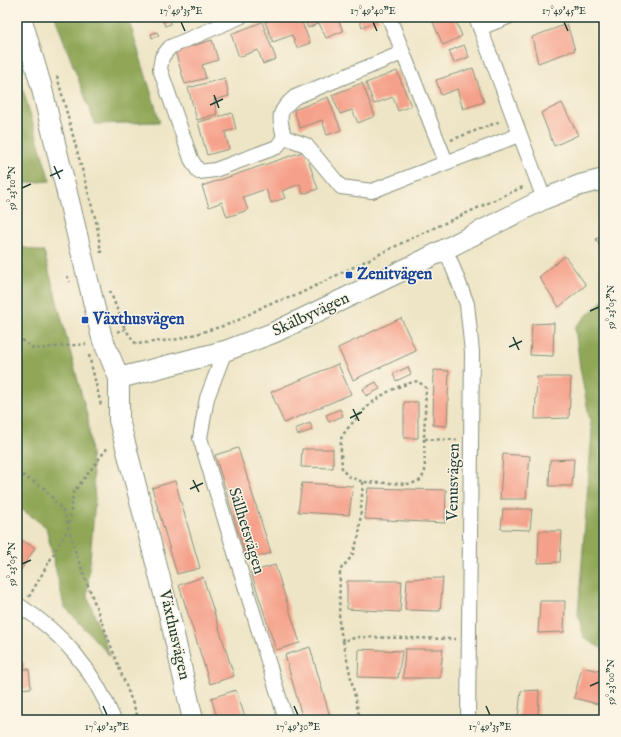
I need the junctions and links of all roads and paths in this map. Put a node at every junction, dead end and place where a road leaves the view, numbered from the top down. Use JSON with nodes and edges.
{"nodes":[{"id":1,"x":21,"y":17,"type":"edge"},
{"id":2,"x":240,"y":17,"type":"edge"},
{"id":3,"x":389,"y":17,"type":"edge"},
{"id":4,"x":508,"y":17,"type":"edge"},
{"id":5,"x":478,"y":23,"type":"edge"},
{"id":6,"x":402,"y":54,"type":"junction"},
{"id":7,"x":512,"y":116,"type":"junction"},
{"id":8,"x":519,"y":135,"type":"junction"},
{"id":9,"x":284,"y":137,"type":"junction"},
{"id":10,"x":439,"y":145,"type":"junction"},
{"id":11,"x":446,"y":162,"type":"junction"},
{"id":12,"x":604,"y":179,"type":"edge"},
{"id":13,"x":540,"y":190,"type":"junction"},
{"id":14,"x":443,"y":250,"type":"junction"},
{"id":15,"x":17,"y":336,"type":"edge"},
{"id":16,"x":95,"y":341,"type":"junction"},
{"id":17,"x":225,"y":351,"type":"junction"},
{"id":18,"x":119,"y":378,"type":"junction"},
{"id":19,"x":102,"y":408,"type":"dead end"},
{"id":20,"x":424,"y":439,"type":"junction"},
{"id":21,"x":108,"y":440,"type":"dead end"},
{"id":22,"x":472,"y":440,"type":"junction"},
{"id":23,"x":17,"y":472,"type":"edge"},
{"id":24,"x":362,"y":482,"type":"junction"},
{"id":25,"x":69,"y":527,"type":"junction"},
{"id":26,"x":20,"y":606,"type":"edge"},
{"id":27,"x":469,"y":640,"type":"junction"},
{"id":28,"x":343,"y":641,"type":"junction"},
{"id":29,"x":114,"y":720,"type":"edge"},
{"id":30,"x":139,"y":720,"type":"edge"},
{"id":31,"x":193,"y":720,"type":"edge"},
{"id":32,"x":286,"y":720,"type":"edge"},
{"id":33,"x":360,"y":720,"type":"edge"},
{"id":34,"x":468,"y":720,"type":"edge"}],
"edges":[{"from":1,"to":16,"type":"street","name":"Växthusvägen"},
{"from":2,"to":9,"type":"street"},
{"from":3,"to":6,"type":"street"},
{"from":4,"to":5,"type":"street"},
{"from":5,"to":7,"type":"street"},
{"from":6,"to":9,"type":"street"},
{"from":6,"to":10,"type":"street"},
{"from":7,"to":8,"type":"street"},
{"from":7,"to":10,"type":"path"},
{"from":8,"to":11,"type":"street"},
{"from":8,"to":13,"type":"street"},
{"from":9,"to":11,"type":"street"},
{"from":10,"to":11,"type":"street"},
{"from":12,"to":13,"type":"street","name":"Skälbyvägen"},
{"from":13,"to":14,"type":"street","name":"Skälbyvägen"},
{"from":13,"to":16,"type":"path"},
{"from":14,"to":17,"type":"street","name":"Skälbyvägen"},
{"from":14,"to":22,"type":"street","name":"Venusvägen"},
{"from":15,"to":16,"type":"path"},
{"from":16,"to":18,"type":"street","name":"Växthusvägen"},
{"from":16,"to":19,"type":"path"},
{"from":17,"to":18,"type":"street","name":"Skälbyvägen"},
{"from":17,"to":32,"type":"street","name":"Sällhetsvägen"},
{"from":18,"to":31,"type":"street","name":"Växthusvägen"},
{"from":20,"to":22,"type":"path"},
{"from":20,"to":24,"type":"path"},
{"from":20,"to":24,"type":"path"},
{"from":21,"to":25,"type":"path"},
{"from":22,"to":27,"type":"street","name":"Venusvägen"},
{"from":23,"to":25,"type":"path"},
{"from":24,"to":28,"type":"path"},
{"from":25,"to":26,"type":"path"},
{"from":25,"to":30,"type":"path"},
{"from":26,"to":29,"type":"street"},
{"from":27,"to":28,"type":"path"},
{"from":27,"to":34,"type":"street","name":"Venusvägen"},
{"from":28,"to":33,"type":"path"}]}
